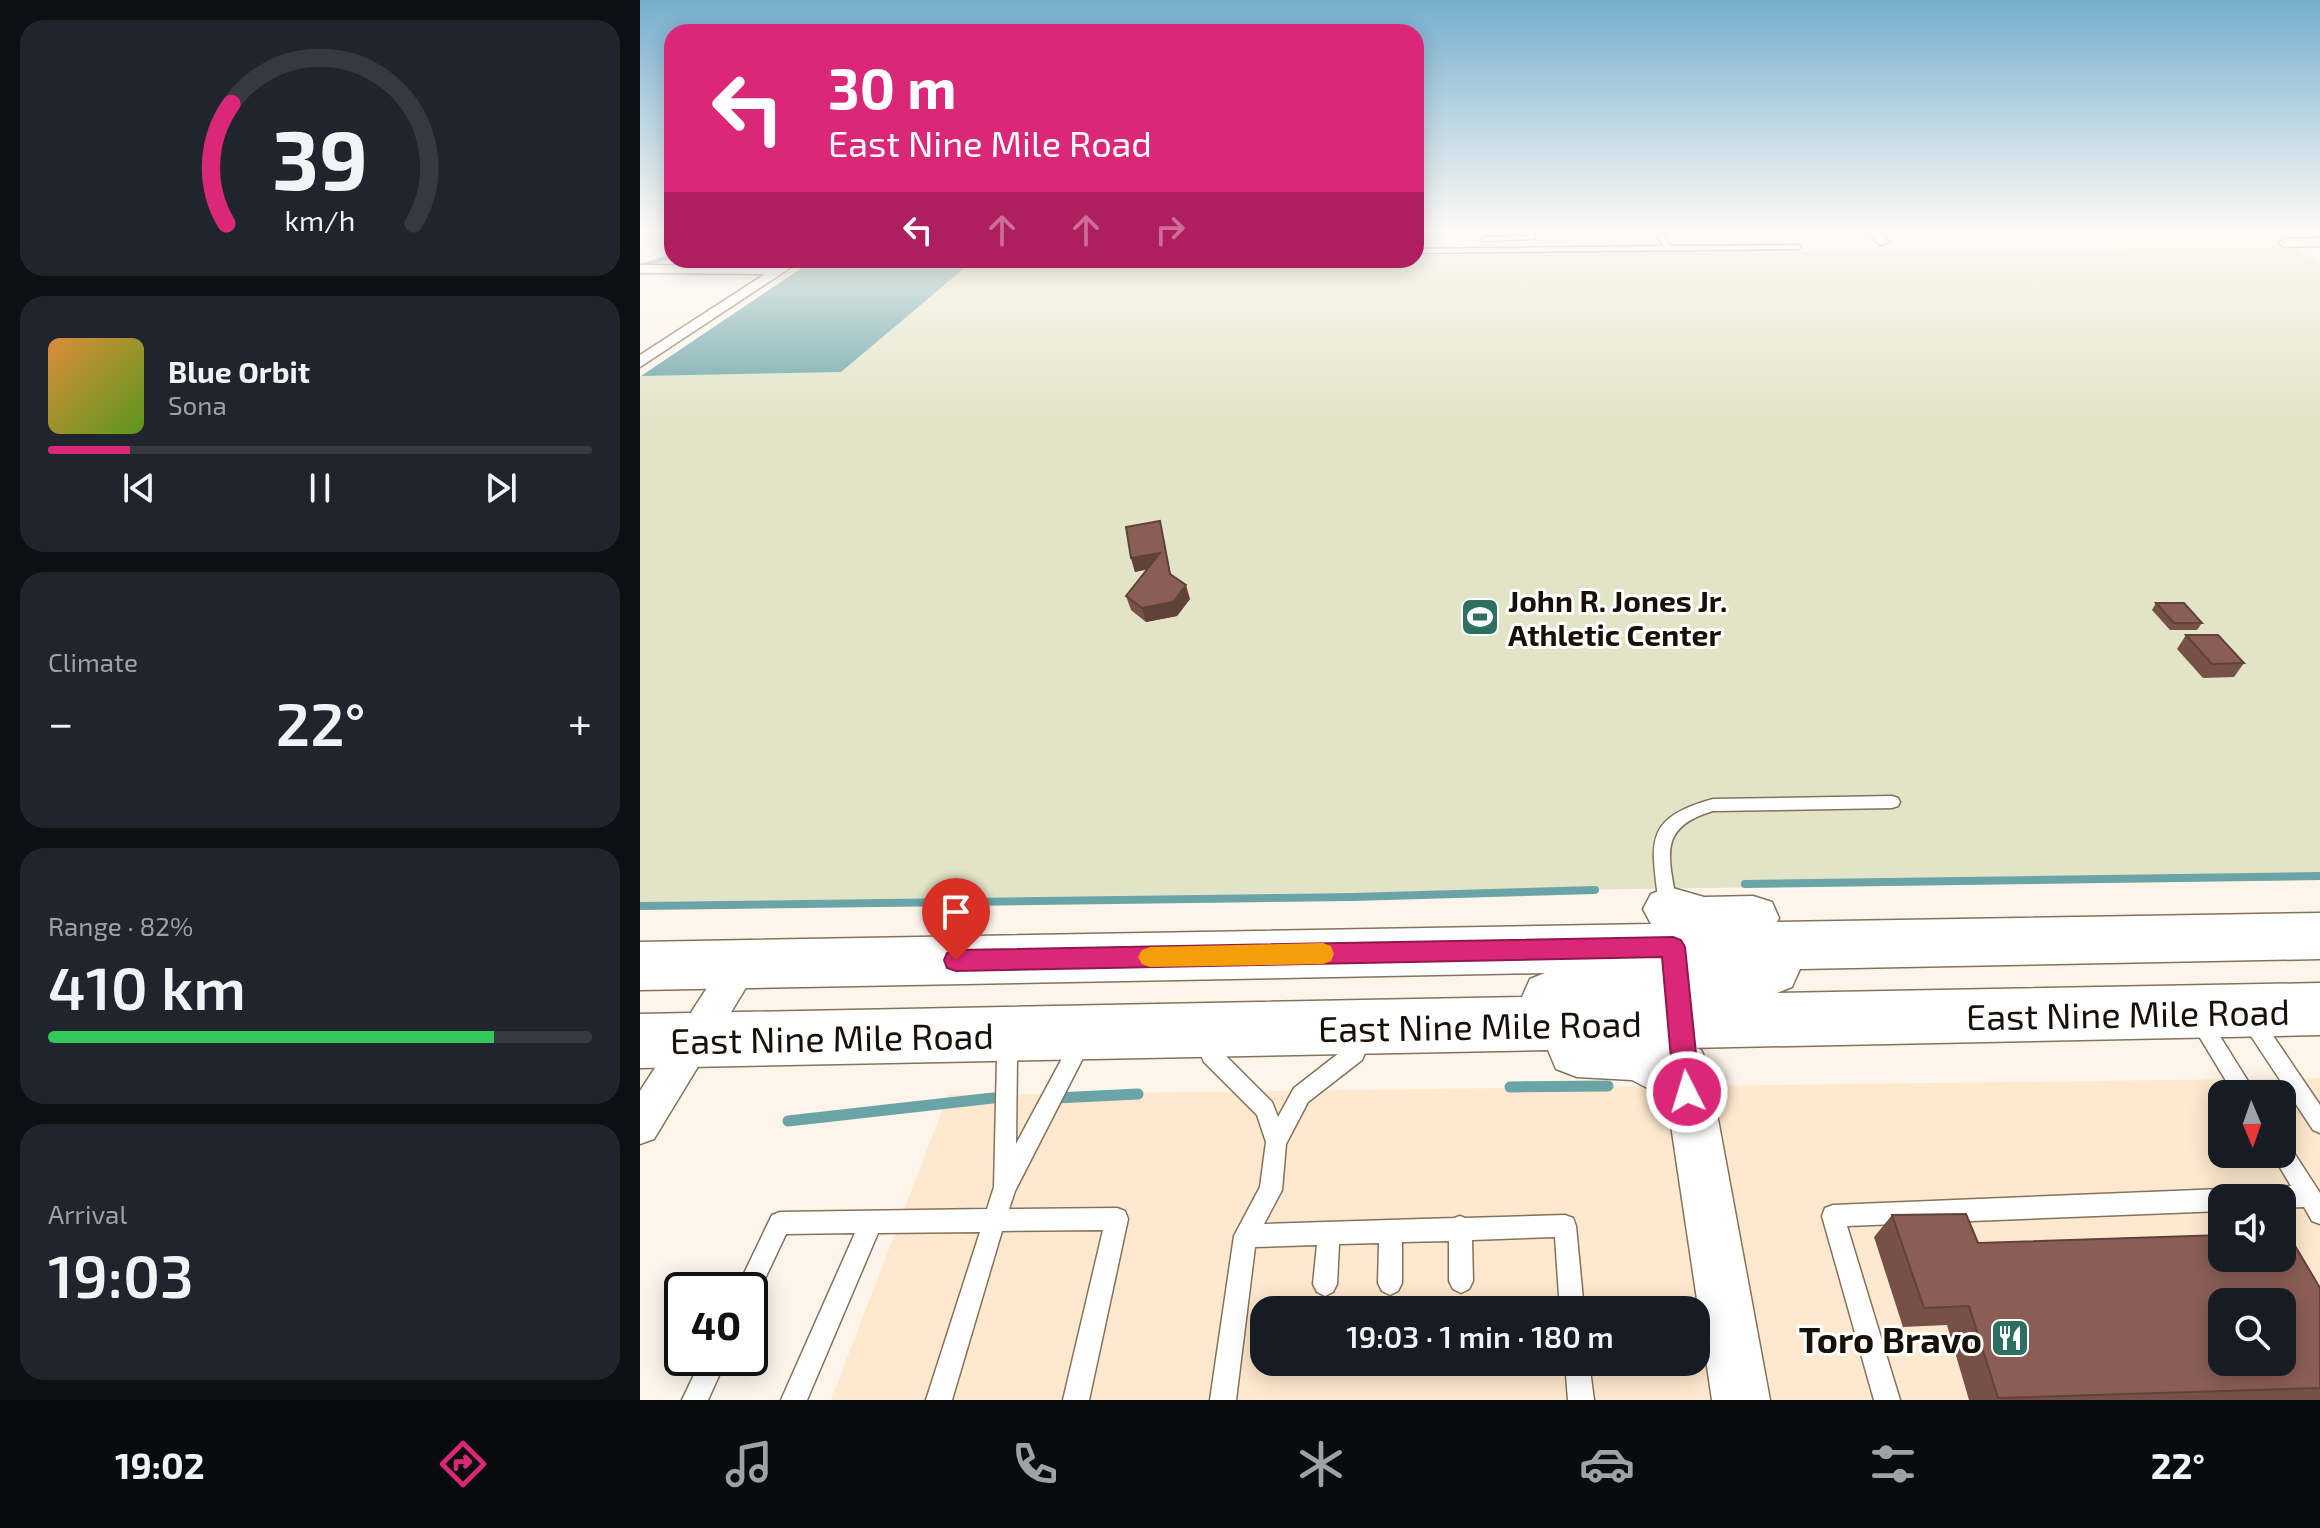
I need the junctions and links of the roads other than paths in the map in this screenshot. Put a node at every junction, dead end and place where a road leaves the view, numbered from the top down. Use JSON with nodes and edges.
{"nodes":[{"id":1,"x":744,"y":293,"type":"edge"},
{"id":2,"x":640,"y":362,"type":"edge"},
{"id":3,"x":1892,"y":802,"type":"dead end"},
{"id":4,"x":1671,"y":928,"type":"junction"},
{"id":5,"x":2320,"y":936,"type":"edge"},
{"id":6,"x":2320,"y":959,"type":"edge"},
{"id":7,"x":741,"y":965,"type":"junction"},
{"id":8,"x":640,"y":966,"type":"edge"},
{"id":9,"x":2320,"y":1009,"type":"edge"},
{"id":10,"x":2220,"y":1011,"type":"junction"},
{"id":11,"x":1681,"y":1021,"type":"junction"},
{"id":12,"x":990,"y":1046,"type":"junction"},
{"id":13,"x":663,"y":1052,"type":"edge"},
{"id":14,"x":1355,"y":1053,"type":"junction"},
{"id":15,"x":1211,"y":1055,"type":"junction"},
{"id":16,"x":1073,"y":1058,"type":"junction"},
{"id":17,"x":1686,"y":1079,"type":"junction"},
{"id":18,"x":2242,"y":1080,"type":"edge"},
{"id":19,"x":2320,"y":1123,"type":"edge"},
{"id":20,"x":640,"y":1125,"type":"edge"},
{"id":21,"x":1276,"y":1142,"type":"junction"},
{"id":22,"x":2292,"y":1168,"type":"edge"},
{"id":23,"x":1005,"y":1187,"type":"junction"},
{"id":24,"x":2208,"y":1201,"type":"edge"},
{"id":25,"x":2315,"y":1204,"type":"edge"},
{"id":26,"x":998,"y":1220,"type":"junction"},
{"id":27,"x":871,"y":1222,"type":"junction"},
{"id":28,"x":1460,"y":1227,"type":"junction"},
{"id":29,"x":1391,"y":1230,"type":"junction"},
{"id":30,"x":1329,"y":1233,"type":"junction"},
{"id":31,"x":1245,"y":1236,"type":"junction"},
{"id":32,"x":757,"y":1272,"type":"edge"},
{"id":33,"x":1461,"y":1281,"type":"dead end"},
{"id":34,"x":1390,"y":1283,"type":"dead end"},
{"id":35,"x":1325,"y":1284,"type":"dead end"},
{"id":36,"x":1571,"y":1296,"type":"edge"},
{"id":37,"x":706,"y":1376,"type":"edge"},
{"id":38,"x":1578,"y":1376,"type":"edge"},
{"id":39,"x":695,"y":1400,"type":"edge"},
{"id":40,"x":794,"y":1400,"type":"edge"},
{"id":41,"x":939,"y":1400,"type":"edge"},
{"id":42,"x":1076,"y":1400,"type":"edge"},
{"id":43,"x":1223,"y":1400,"type":"edge"},
{"id":44,"x":1581,"y":1400,"type":"edge"},
{"id":45,"x":1741,"y":1400,"type":"edge"},
{"id":46,"x":1887,"y":1400,"type":"edge"}],
"edges":[{"from":1,"to":2,"type":"street"},
{"from":3,"to":4,"type":"lane"},
{"from":4,"to":5,"type":"main road"},
{"from":4,"to":7,"type":"main road"},
{"from":4,"to":11,"type":"street"},
{"from":4,"to":12,"type":"main road"},
{"from":6,"to":11,"type":"main road"},
{"from":7,"to":8,"type":"main road"},
{"from":7,"to":13,"type":"street"},
{"from":9,"to":10,"type":"main road","name":"East Nine Mile Road"},
{"from":10,"to":11,"type":"main road","name":"East Nine Mile Road"},
{"from":10,"to":18,"type":"lane"},
{"from":10,"to":19,"type":"lane"},
{"from":11,"to":12,"type":"main road","name":"East Nine Mile Road"},
{"from":11,"to":17,"type":"street"},
{"from":12,"to":13,"type":"main road"},
{"from":12,"to":16,"type":"main road"},
{"from":12,"to":23,"type":"lane"},
{"from":13,"to":20,"type":"street"},
{"from":14,"to":15,"type":"main road"},
{"from":14,"to":17,"type":"main road"},
{"from":14,"to":21,"type":"lane"},
{"from":15,"to":16,"type":"main road"},
{"from":15,"to":21,"type":"lane"},
{"from":16,"to":23,"type":"lane"},
{"from":17,"to":45,"type":"street"},
{"from":21,"to":31,"type":"lane"},
{"from":22,"to":25,"type":"lane"},
{"from":23,"to":26,"type":"lane"},
{"from":24,"to":46,"type":"lane"},
{"from":26,"to":27,"type":"lane"},
{"from":26,"to":41,"type":"lane"},
{"from":26,"to":42,"type":"lane"},
{"from":27,"to":32,"type":"lane"},
{"from":27,"to":40,"type":"lane"},
{"from":28,"to":29,"type":"lane"},
{"from":28,"to":33,"type":"lane"},
{"from":28,"to":36,"type":"lane"},
{"from":29,"to":30,"type":"lane"},
{"from":29,"to":34,"type":"lane"},
{"from":30,"to":31,"type":"lane"},
{"from":30,"to":35,"type":"lane"},
{"from":31,"to":43,"type":"lane"},
{"from":37,"to":39,"type":"lane"},
{"from":38,"to":44,"type":"lane"}]}
